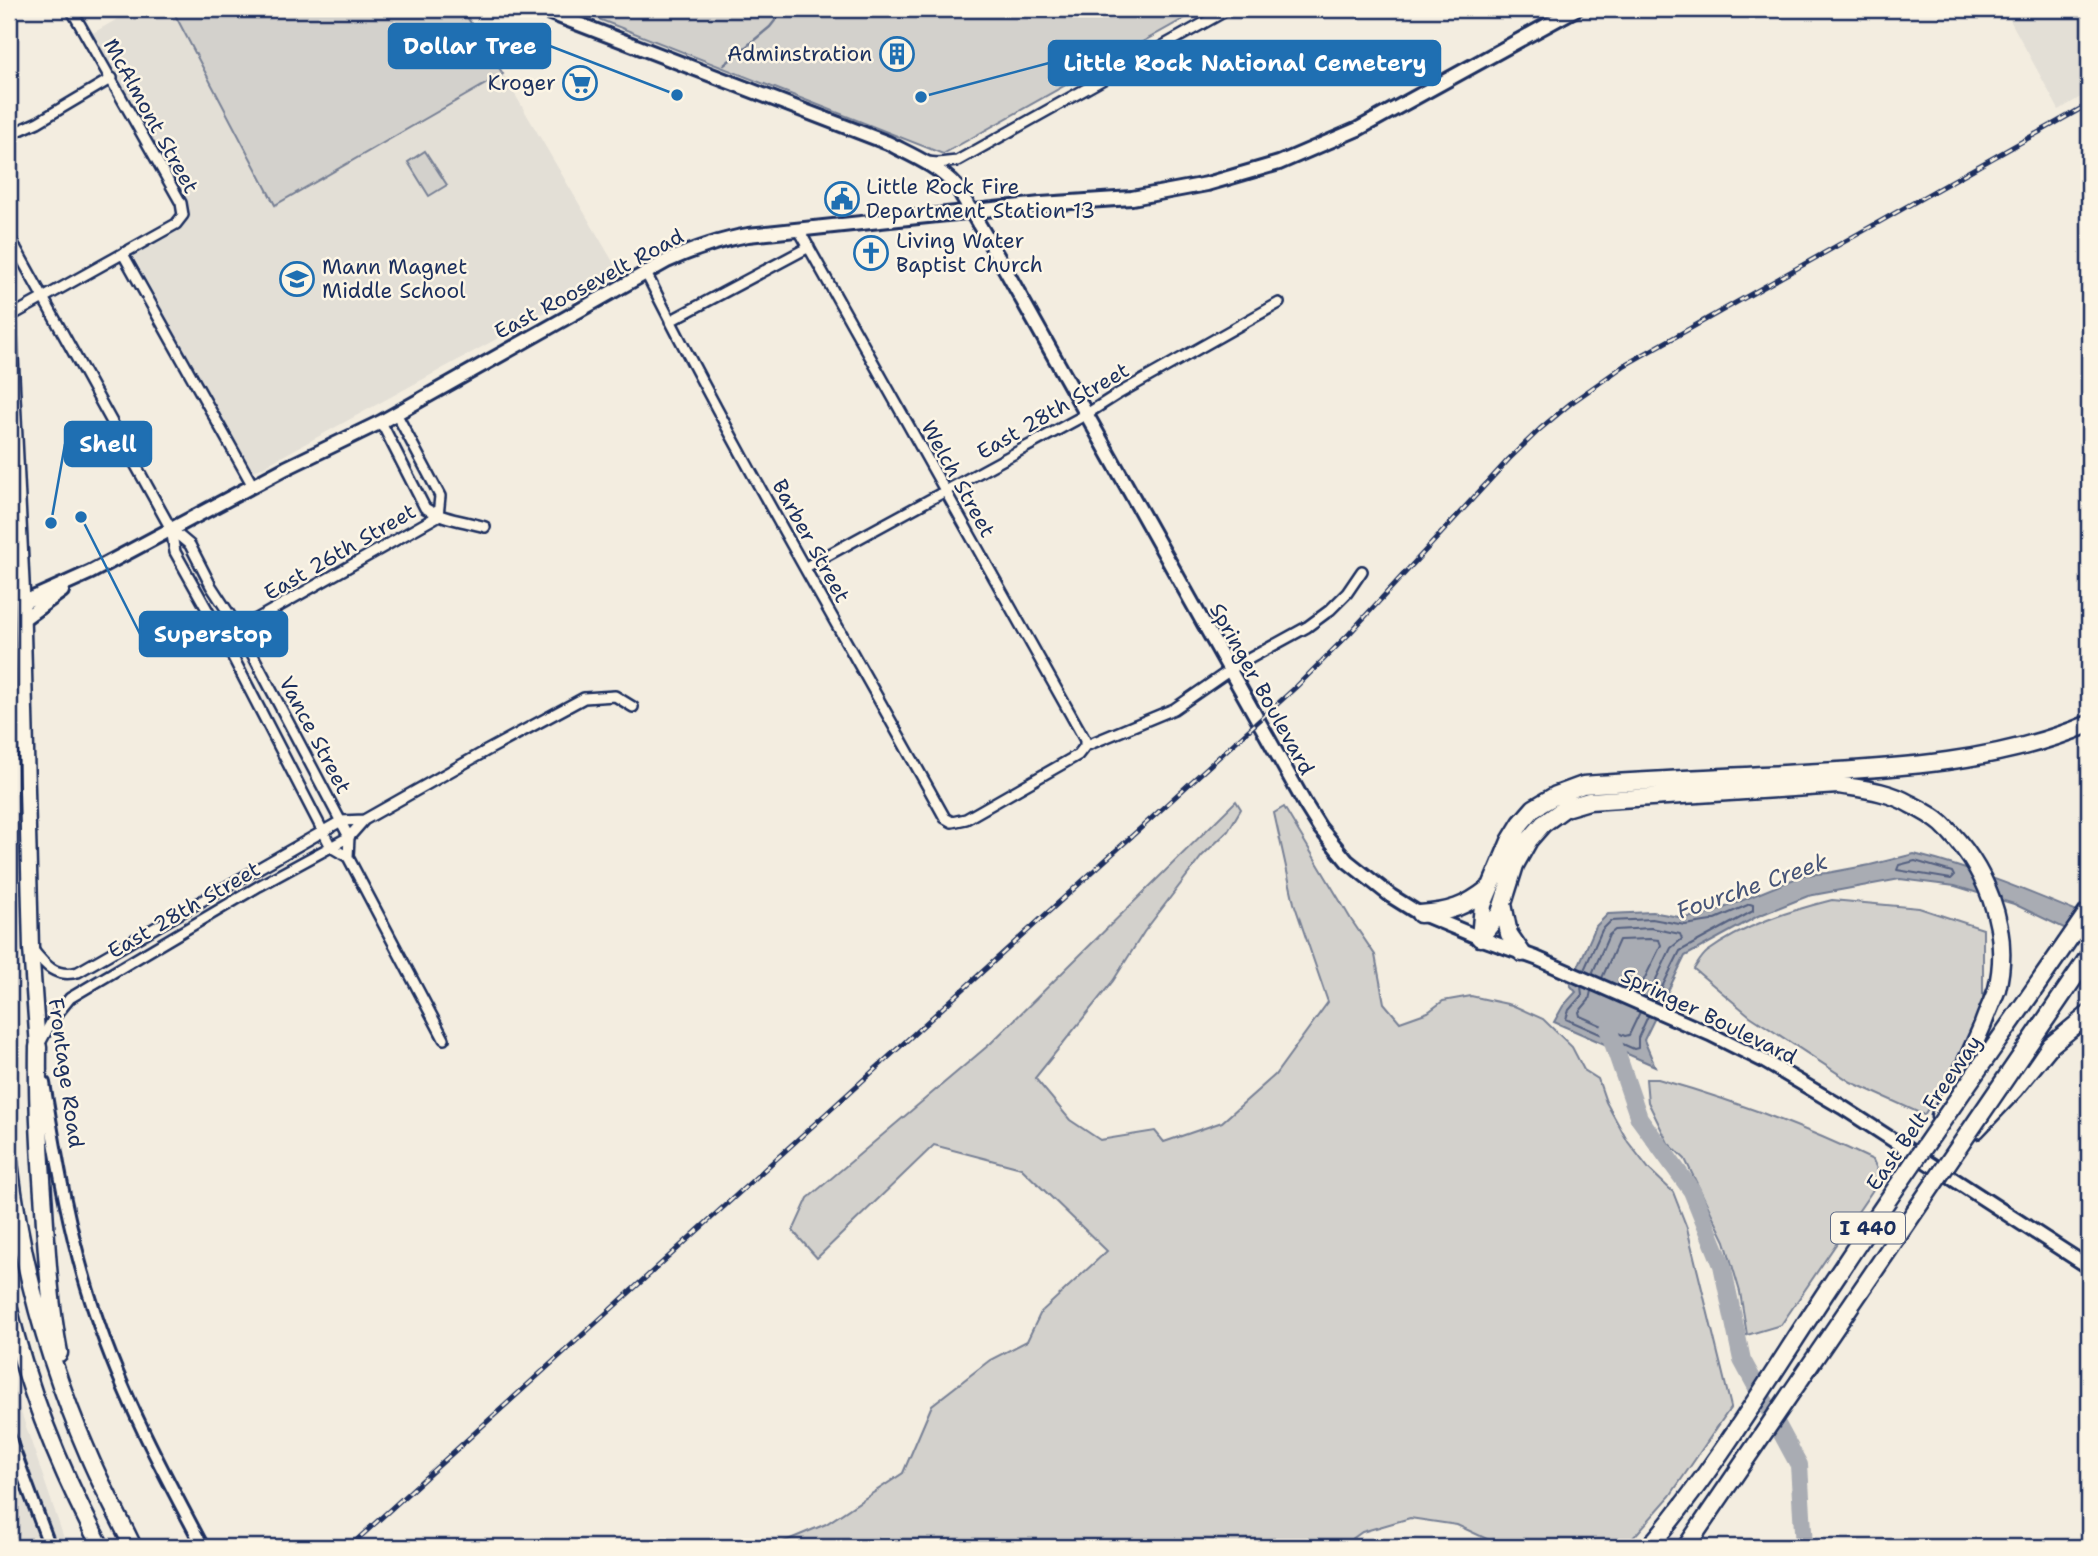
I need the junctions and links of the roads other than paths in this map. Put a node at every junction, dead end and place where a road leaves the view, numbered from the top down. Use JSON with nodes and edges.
{"nodes":[{"id":1,"x":71,"y":9,"type":"edge"},
{"id":2,"x":540,"y":9,"type":"edge"},
{"id":3,"x":1229,"y":9,"type":"edge"},
{"id":4,"x":1576,"y":9,"type":"edge"},
{"id":5,"x":112,"y":78,"type":"junction"},
{"id":6,"x":9,"y":135,"type":"edge"},
{"id":7,"x":925,"y":162,"type":"junction"},
{"id":8,"x":972,"y":212,"type":"junction"},
{"id":9,"x":799,"y":230,"type":"junction"},
{"id":10,"x":9,"y":236,"type":"edge"},
{"id":11,"x":809,"y":247,"type":"junction"},
{"id":12,"x":120,"y":256,"type":"junction"},
{"id":13,"x":646,"y":274,"type":"junction"},
{"id":14,"x":44,"y":298,"type":"junction"},
{"id":15,"x":1279,"y":303,"type":"dead end"},
{"id":16,"x":9,"y":317,"type":"edge"},
{"id":17,"x":670,"y":321,"type":"junction"},
{"id":18,"x":9,"y":325,"type":"edge"},
{"id":19,"x":396,"y":413,"type":"junction"},
{"id":20,"x":1086,"y":415,"type":"junction"},
{"id":21,"x":381,"y":422,"type":"junction"},
{"id":22,"x":253,"y":486,"type":"junction"},
{"id":23,"x":944,"y":492,"type":"junction"},
{"id":24,"x":438,"y":516,"type":"junction"},
{"id":25,"x":485,"y":527,"type":"dead end"},
{"id":26,"x":171,"y":529,"type":"junction"},
{"id":27,"x":806,"y":568,"type":"junction"},
{"id":28,"x":1362,"y":571,"type":"dead end"},
{"id":29,"x":91,"y":572,"type":"junction"},
{"id":30,"x":15,"y":607,"type":"edge"},
{"id":31,"x":22,"y":620,"type":"junction"},
{"id":32,"x":239,"y":629,"type":"junction"},
{"id":33,"x":9,"y":633,"type":"edge"},
{"id":34,"x":223,"y":638,"type":"junction"},
{"id":35,"x":1230,"y":671,"type":"junction"},
{"id":36,"x":633,"y":707,"type":"dead end"},
{"id":37,"x":2089,"y":724,"type":"edge"},
{"id":38,"x":1085,"y":746,"type":"junction"},
{"id":39,"x":364,"y":820,"type":"junction"},
{"id":40,"x":341,"y":821,"type":"junction"},
{"id":41,"x":323,"y":831,"type":"junction"},
{"id":42,"x":349,"y":837,"type":"junction"},
{"id":43,"x":331,"y":847,"type":"junction"},
{"id":44,"x":348,"y":857,"type":"junction"},
{"id":45,"x":1491,"y":887,"type":"junction"},
{"id":46,"x":1503,"y":903,"type":"junction"},
{"id":47,"x":2089,"y":910,"type":"edge"},
{"id":48,"x":1420,"y":914,"type":"junction"},
{"id":49,"x":1480,"y":938,"type":"junction"},
{"id":50,"x":31,"y":948,"type":"junction"},
{"id":51,"x":1529,"y":955,"type":"junction"},
{"id":52,"x":2089,"y":956,"type":"edge"},
{"id":53,"x":2089,"y":1014,"type":"edge"},
{"id":54,"x":444,"y":1039,"type":"dead end"},
{"id":55,"x":38,"y":1047,"type":"junction"},
{"id":56,"x":1930,"y":1137,"type":"junction"},
{"id":57,"x":1953,"y":1154,"type":"junction"},
{"id":58,"x":9,"y":1162,"type":"edge"},
{"id":59,"x":2089,"y":1267,"type":"edge"},
{"id":60,"x":9,"y":1310,"type":"edge"},
{"id":61,"x":65,"y":1397,"type":"junction"},
{"id":62,"x":9,"y":1437,"type":"edge"},
{"id":63,"x":50,"y":1547,"type":"edge"},
{"id":64,"x":101,"y":1547,"type":"edge"},
{"id":65,"x":134,"y":1547,"type":"edge"},
{"id":66,"x":203,"y":1547,"type":"edge"},
{"id":67,"x":1649,"y":1547,"type":"edge"},
{"id":68,"x":1686,"y":1547,"type":"edge"}],
"edges":[{"from":1,"to":5,"type":"street","name":"McAlmont Street"},
{"from":2,"to":7,"type":"main road","name":"Springer Boulevard"},
{"from":3,"to":7,"type":"street"},
{"from":4,"to":8,"type":"main road","name":"East Roosevelt Road"},
{"from":5,"to":6,"type":"street"},
{"from":5,"to":12,"type":"street","name":"McAlmont Street"},
{"from":7,"to":8,"type":"main road","name":"Springer Boulevard"},
{"from":8,"to":9,"type":"main road","name":"East Roosevelt Road"},
{"from":8,"to":20,"type":"main road","name":"Springer Boulevard"},
{"from":9,"to":11,"type":"street","name":"Welch Street"},
{"from":9,"to":13,"type":"main road","name":"East Roosevelt Road"},
{"from":10,"to":14,"type":"street","name":"Vance Street"},
{"from":11,"to":17,"type":"street"},
{"from":11,"to":23,"type":"street","name":"Welch Street"},
{"from":12,"to":14,"type":"street"},
{"from":12,"to":22,"type":"street"},
{"from":13,"to":17,"type":"street","name":"Barber Street"},
{"from":13,"to":19,"type":"main road","name":"East Roosevelt Road"},
{"from":14,"to":16,"type":"street"},
{"from":14,"to":26,"type":"street","name":"Vance Street"},
{"from":15,"to":20,"type":"street","name":"East 28th Street"},
{"from":17,"to":27,"type":"street","name":"Barber Street"},
{"from":18,"to":30,"type":"main road","name":"Frontage Road"},
{"from":19,"to":21,"type":"main road","name":"East Roosevelt Road"},
{"from":19,"to":24,"type":"street"},
{"from":20,"to":23,"type":"street","name":"East 28th Street"},
{"from":20,"to":35,"type":"main road","name":"Springer Boulevard"},
{"from":21,"to":22,"type":"main road","name":"East Roosevelt Road"},
{"from":21,"to":24,"type":"street"},
{"from":22,"to":26,"type":"main road","name":"East Roosevelt Road"},
{"from":23,"to":27,"type":"street","name":"East 28th Street"},
{"from":23,"to":38,"type":"street","name":"Welch Street"},
{"from":24,"to":25,"type":"street"},
{"from":24,"to":32,"type":"street","name":"East 26th Street"},
{"from":26,"to":29,"type":"main road","name":"East Roosevelt Road"},
{"from":26,"to":32,"type":"street","name":"Vance Street"},
{"from":26,"to":34,"type":"street","name":"Vance Street"},
{"from":27,"to":38,"type":"street","name":"Barber Street"},
{"from":28,"to":35,"type":"street"},
{"from":29,"to":30,"type":"main road","name":"East Roosevelt Road"},
{"from":29,"to":31,"type":"main road","name":"East Roosevelt Road"},
{"from":30,"to":31,"type":"main road","name":"Frontage Road"},
{"from":31,"to":33,"type":"main road","name":"East Roosevelt Road"},
{"from":31,"to":50,"type":"main road","name":"Frontage Road"},
{"from":32,"to":34,"type":"street","name":"East 26th Street"},
{"from":32,"to":40,"type":"street","name":"Vance Street"},
{"from":34,"to":41,"type":"street","name":"Vance Street"},
{"from":35,"to":38,"type":"street"},
{"from":35,"to":48,"type":"main road","name":"Springer Boulevard"},
{"from":36,"to":39,"type":"street","name":"East 28th Street"},
{"from":37,"to":45,"type":"highway"},
{"from":39,"to":40,"type":"street","name":"East 28th Street"},
{"from":39,"to":42,"type":"street","name":"East 28th Street"},
{"from":40,"to":41,"type":"street","name":"East 28th Street"},
{"from":40,"to":42,"type":"street","name":"Vance Street"},
{"from":41,"to":43,"type":"street","name":"Vance Street"},
{"from":41,"to":50,"type":"street","name":"East 28th Street"},
{"from":42,"to":43,"type":"street","name":"East 28th Street"},
{"from":42,"to":44,"type":"street","name":"Vance Street"},
{"from":43,"to":44,"type":"street"},
{"from":43,"to":55,"type":"street","name":"East 28th Street"},
{"from":44,"to":54,"type":"street"},
{"from":45,"to":48,"type":"highway"},
{"from":45,"to":49,"type":"highway"},
{"from":46,"to":49,"type":"highway"},
{"from":46,"to":51,"type":"highway"},
{"from":46,"to":56,"type":"highway","bridge":true},
{"from":47,"to":56,"type":"highway","name":"East Belt Freeway","number":"I 440","bridge":true},
{"from":48,"to":49,"type":"main road","name":"Springer Boulevard"},
{"from":49,"to":51,"type":"main road","name":"Springer Boulevard"},
{"from":50,"to":55,"type":"main road","name":"Frontage Road"},
{"from":51,"to":59,"type":"main road","name":"Springer Boulevard"},
{"from":52,"to":57,"type":"highway","number":"I 440","bridge":true},
{"from":53,"to":57,"type":"highway","bridge":true},
{"from":55,"to":61,"type":"highway"},
{"from":55,"to":66,"type":"street","name":"Frontage Road"},
{"from":56,"to":67,"type":"highway","name":"East Belt Freeway","number":"I 440","bridge":true},
{"from":57,"to":68,"type":"highway","number":"I 440","bridge":true},
{"from":58,"to":61,"type":"highway"},
{"from":60,"to":64,"type":"highway"},
{"from":61,"to":65,"type":"highway"},
{"from":62,"to":63,"type":"street"}]}
